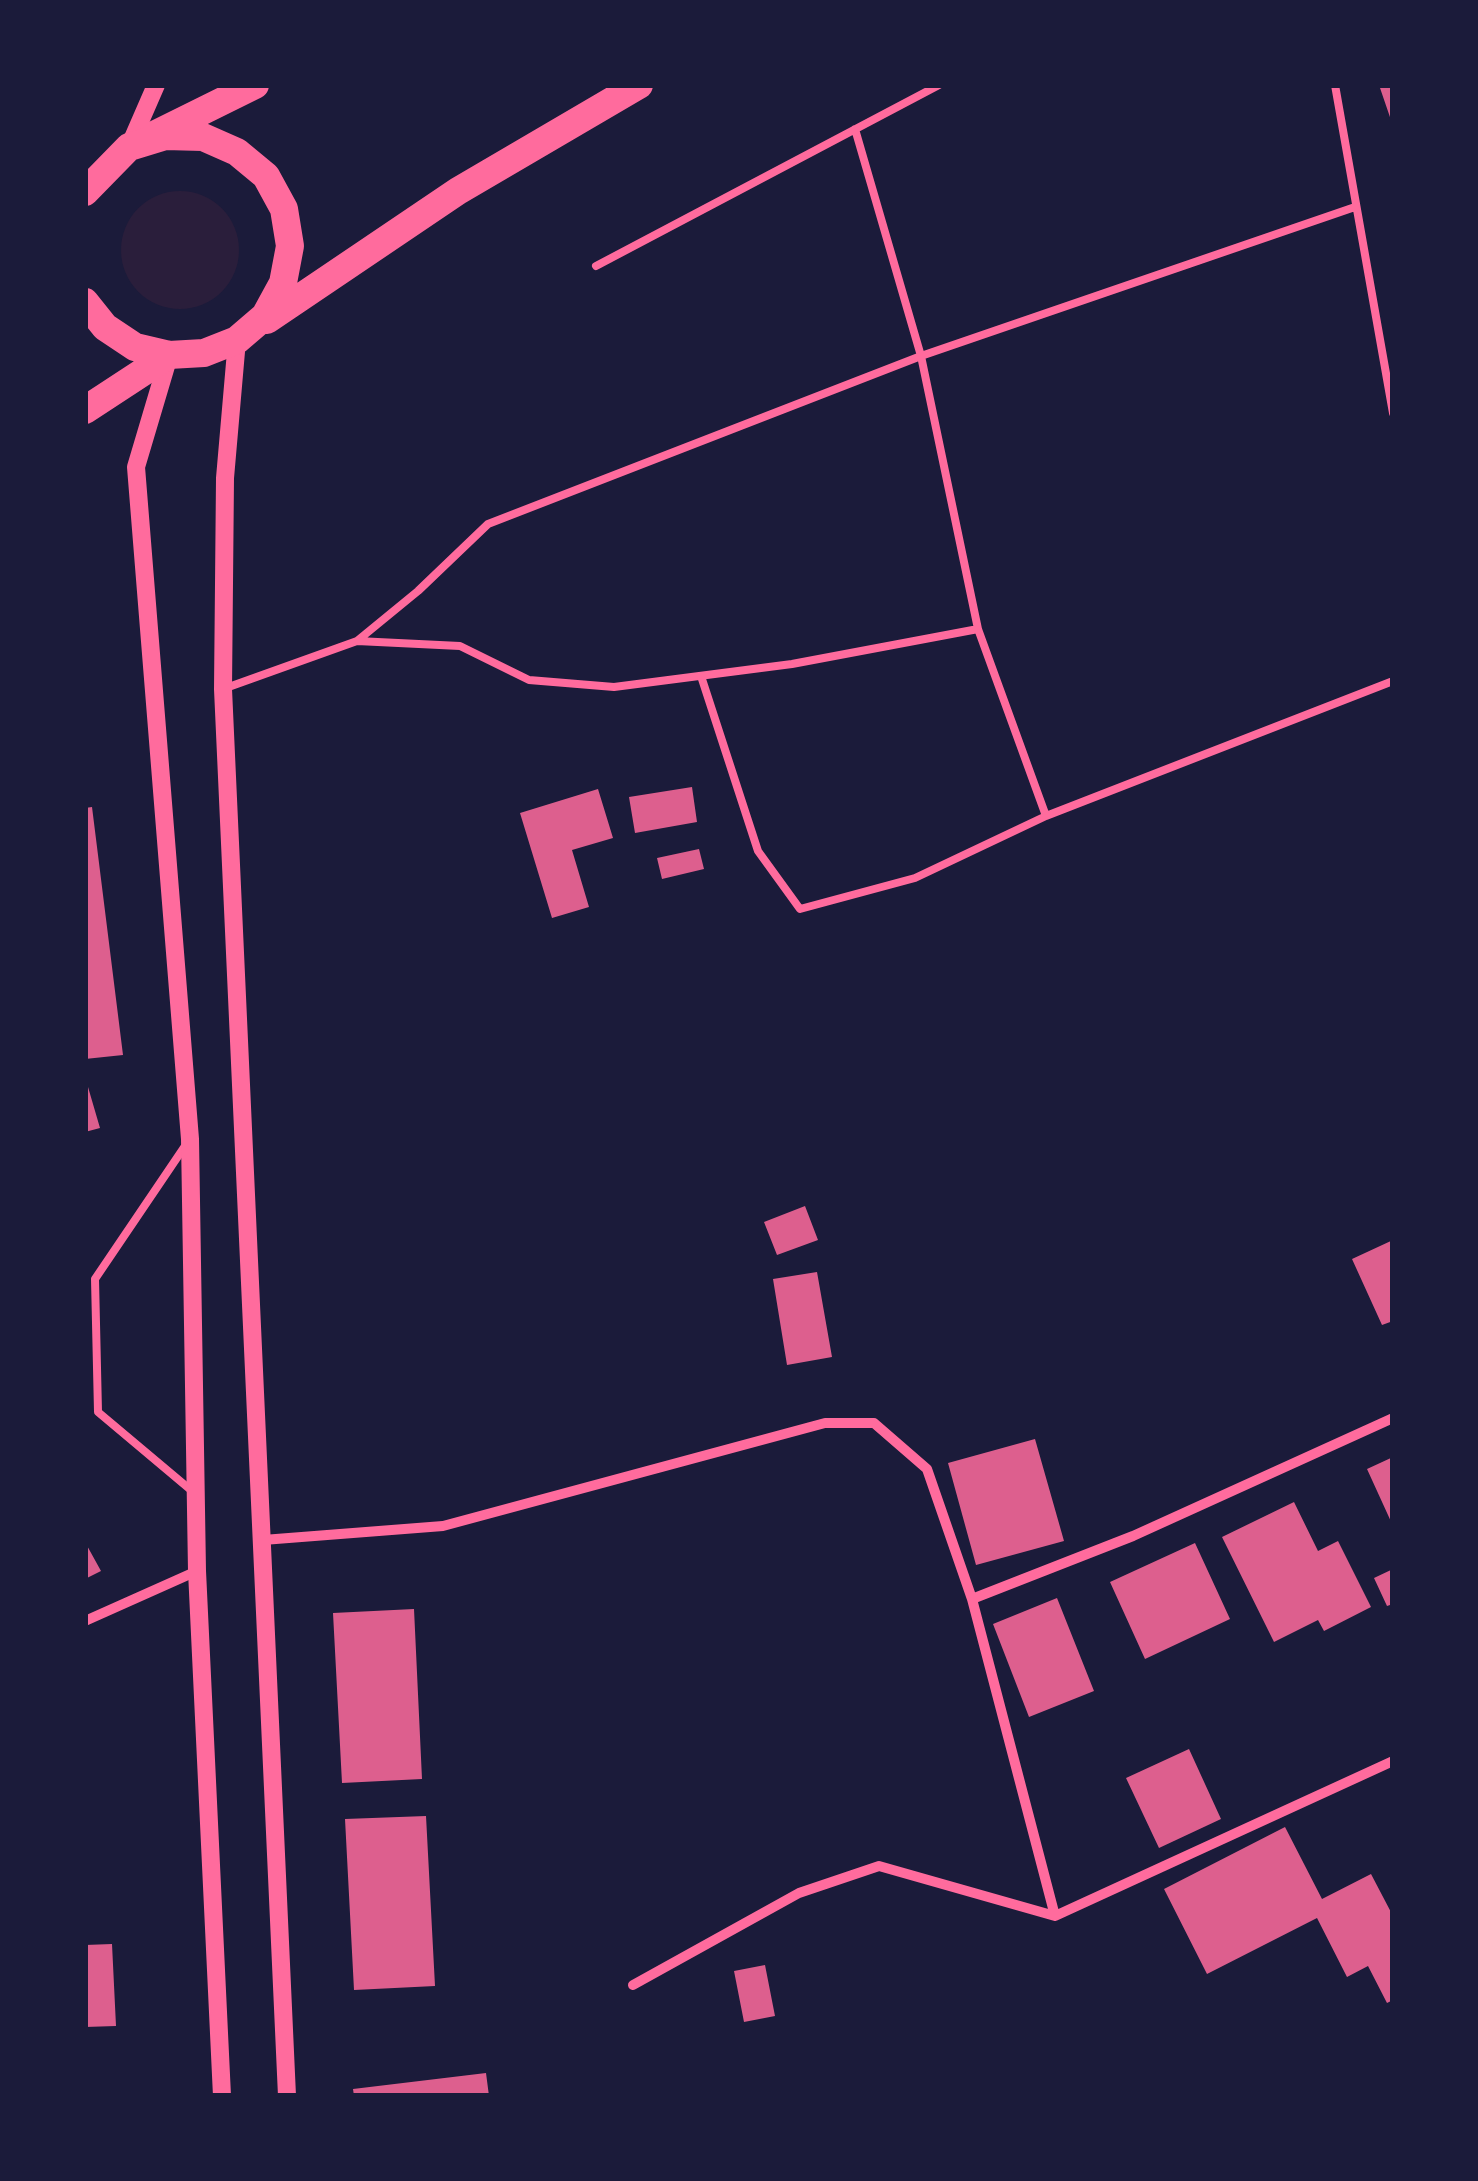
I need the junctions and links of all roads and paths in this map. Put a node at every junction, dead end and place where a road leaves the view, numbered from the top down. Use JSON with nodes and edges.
{"nodes":[{"id":1,"x":156,"y":85,"type":"edge"},
{"id":2,"x":255,"y":85,"type":"edge"},
{"id":3,"x":639,"y":85,"type":"edge"},
{"id":4,"x":939,"y":85,"type":"edge"},
{"id":5,"x":1336,"y":85,"type":"edge"},
{"id":6,"x":854,"y":130,"type":"junction"},
{"id":7,"x":129,"y":147,"type":"junction"},
{"id":8,"x":85,"y":182,"type":"edge"},
{"id":9,"x":85,"y":192,"type":"edge"},
{"id":10,"x":1355,"y":207,"type":"junction"},
{"id":11,"x":596,"y":266,"type":"dead end"},
{"id":12,"x":85,"y":302,"type":"edge"},
{"id":13,"x":237,"y":340,"type":"junction"},
{"id":14,"x":169,"y":356,"type":"junction"},
{"id":15,"x":922,"y":356,"type":"junction"},
{"id":16,"x":85,"y":410,"type":"edge"},
{"id":17,"x":1393,"y":412,"type":"edge"},
{"id":18,"x":978,"y":629,"type":"junction"},
{"id":19,"x":357,"y":641,"type":"junction"},
{"id":20,"x":701,"y":676,"type":"junction"},
{"id":21,"x":1393,"y":682,"type":"edge"},
{"id":22,"x":222,"y":689,"type":"junction"},
{"id":23,"x":1046,"y":816,"type":"junction"},
{"id":24,"x":190,"y":1138,"type":"junction"},
{"id":25,"x":1393,"y":1418,"type":"edge"},
{"id":26,"x":195,"y":1494,"type":"junction"},
{"id":27,"x":263,"y":1540,"type":"junction"},
{"id":28,"x":197,"y":1570,"type":"junction"},
{"id":29,"x":972,"y":1599,"type":"junction"},
{"id":30,"x":85,"y":1621,"type":"edge"},
{"id":31,"x":1393,"y":1761,"type":"edge"},
{"id":32,"x":1055,"y":1916,"type":"junction"},
{"id":33,"x":633,"y":1985,"type":"dead end"},
{"id":34,"x":222,"y":2096,"type":"edge"},
{"id":35,"x":288,"y":2096,"type":"edge"}],
"edges":[{"from":1,"to":7,"type":"street"},
{"from":2,"to":7,"type":"highway"},
{"from":3,"to":13,"type":"highway"},
{"from":4,"to":6,"type":"lane"},
{"from":5,"to":10,"type":"lane"},
{"from":6,"to":11,"type":"lane"},
{"from":6,"to":15,"type":"lane"},
{"from":7,"to":8,"type":"highway"},
{"from":7,"to":9,"type":"highway"},
{"from":7,"to":13,"type":"highway"},
{"from":10,"to":15,"type":"lane"},
{"from":10,"to":17,"type":"lane"},
{"from":12,"to":14,"type":"highway"},
{"from":13,"to":14,"type":"highway"},
{"from":13,"to":22,"type":"street"},
{"from":14,"to":16,"type":"highway"},
{"from":14,"to":24,"type":"street"},
{"from":15,"to":18,"type":"lane"},
{"from":15,"to":19,"type":"lane"},
{"from":18,"to":20,"type":"lane"},
{"from":18,"to":23,"type":"lane"},
{"from":19,"to":20,"type":"lane"},
{"from":19,"to":22,"type":"lane"},
{"from":20,"to":23,"type":"lane"},
{"from":21,"to":23,"type":"lane"},
{"from":22,"to":27,"type":"street"},
{"from":24,"to":26,"type":"street"},
{"from":24,"to":26,"type":"lane"},
{"from":25,"to":29,"type":"street"},
{"from":26,"to":28,"type":"street"},
{"from":27,"to":29,"type":"street"},
{"from":27,"to":35,"type":"street"},
{"from":28,"to":30,"type":"street"},
{"from":28,"to":34,"type":"street"},
{"from":29,"to":32,"type":"street"},
{"from":31,"to":32,"type":"street"},
{"from":32,"to":33,"type":"street"}]}
